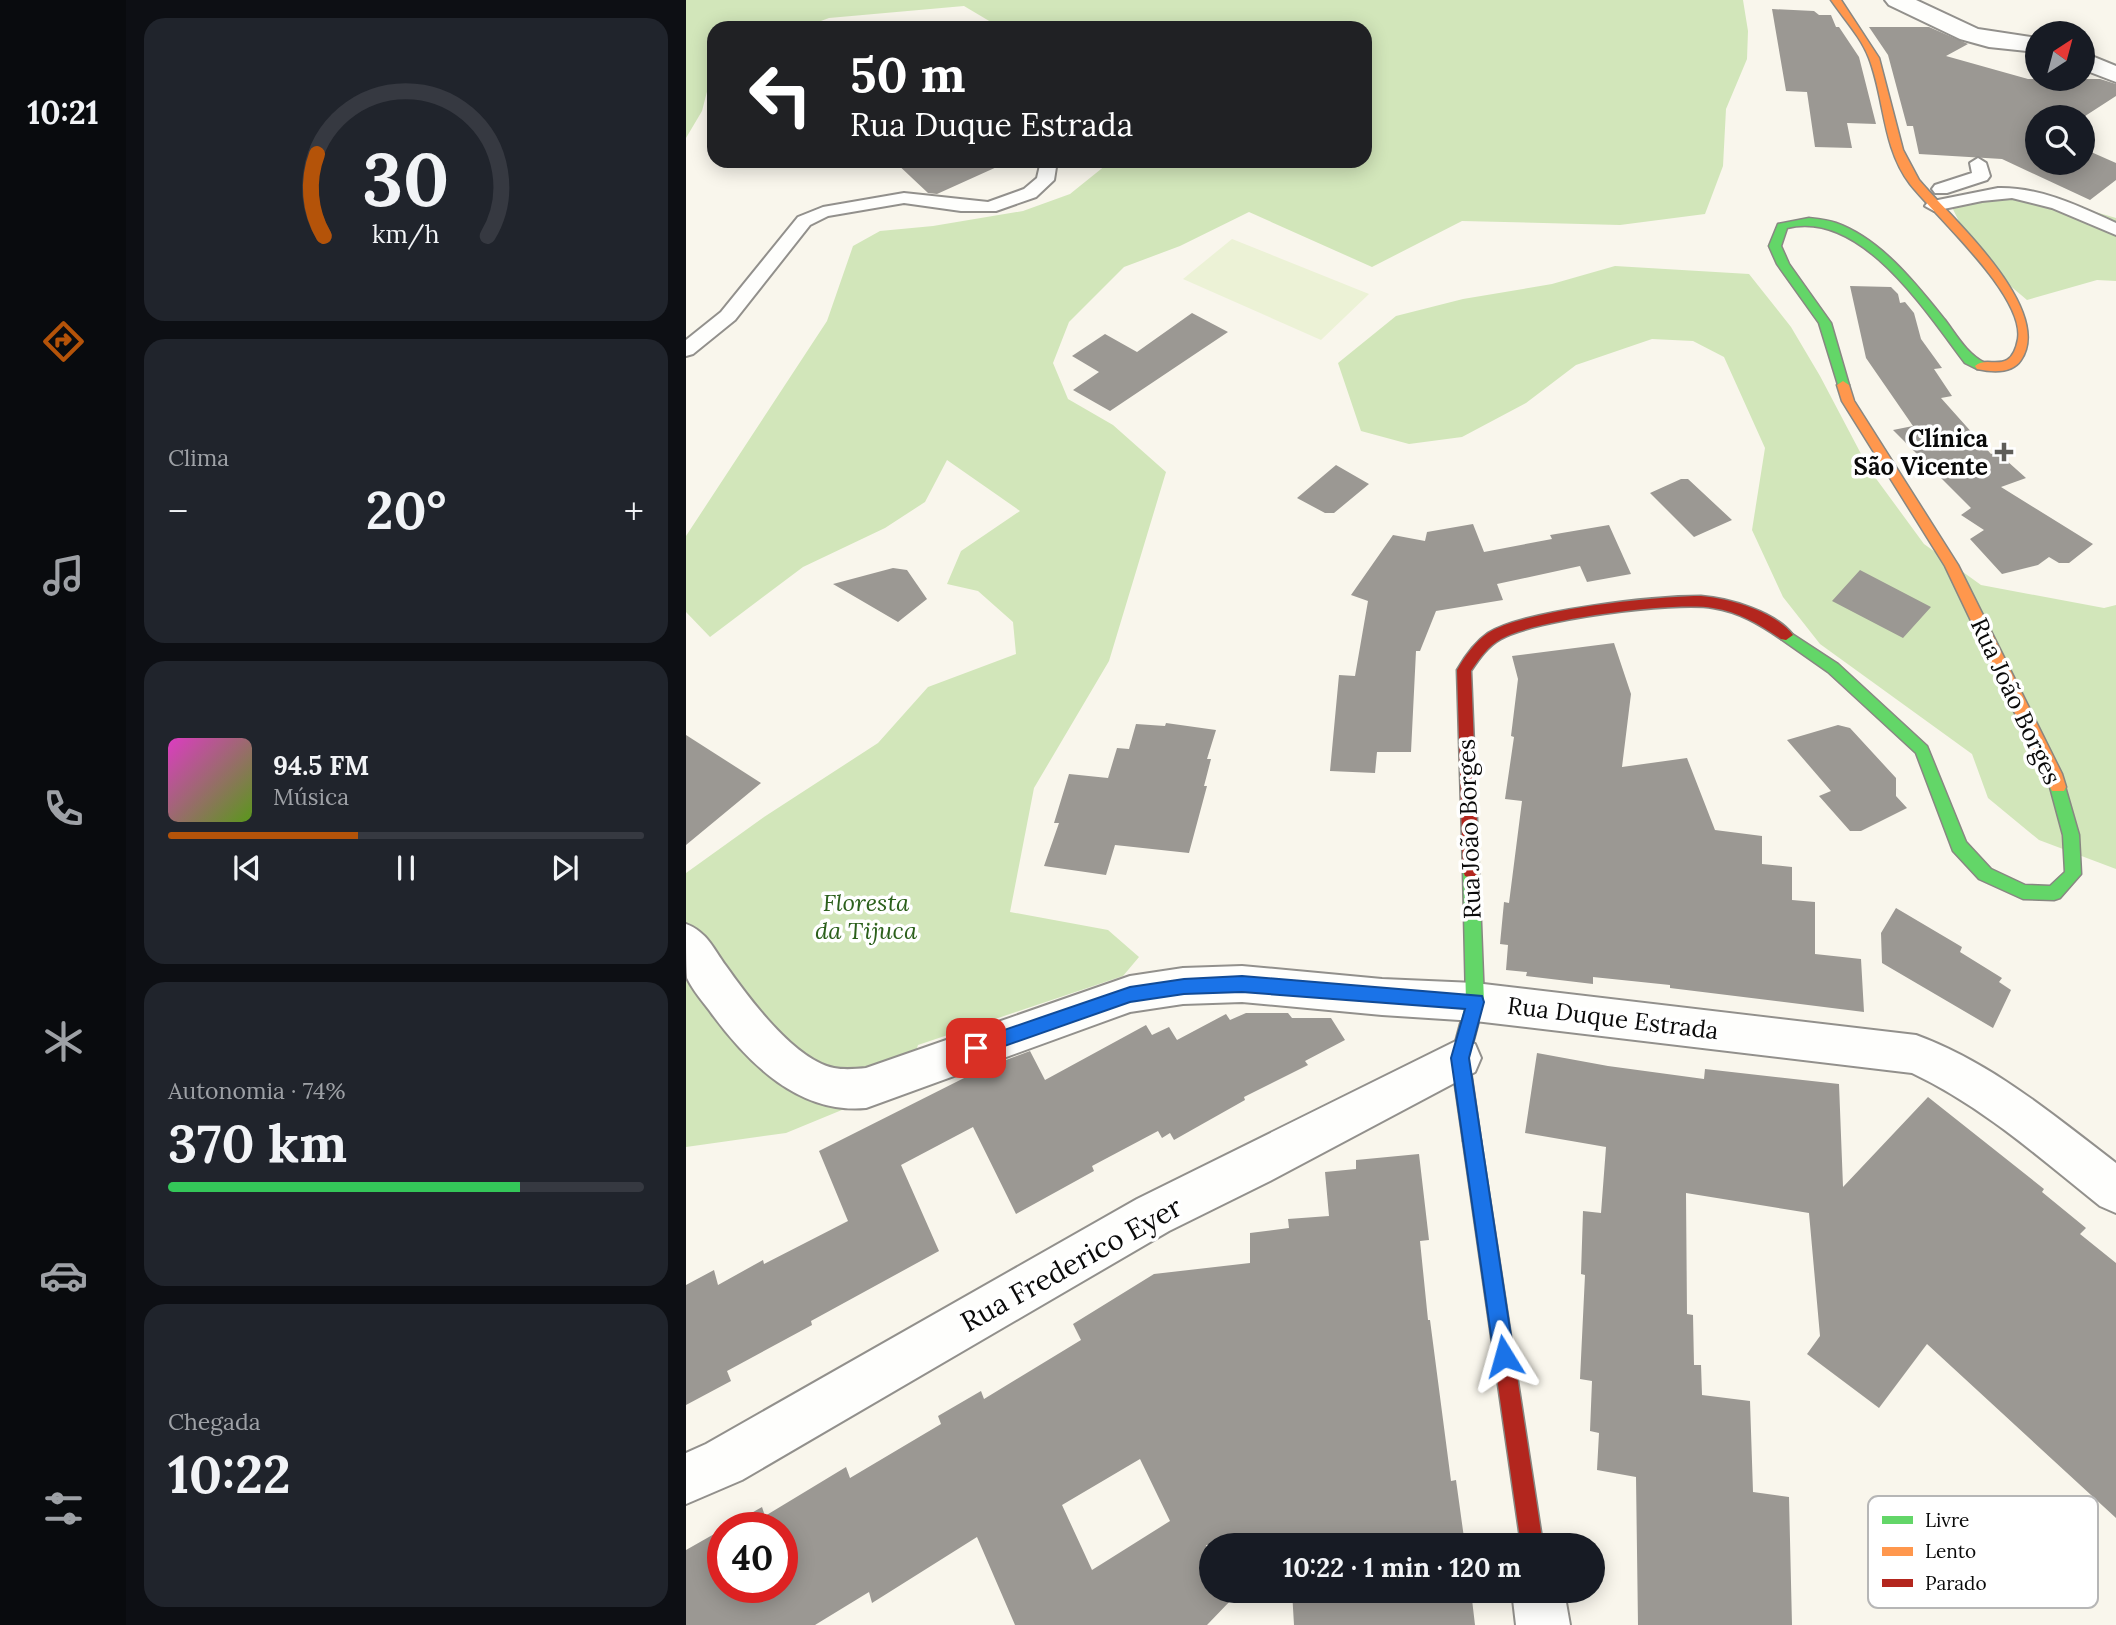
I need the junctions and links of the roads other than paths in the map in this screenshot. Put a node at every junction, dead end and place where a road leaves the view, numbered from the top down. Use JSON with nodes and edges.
{"nodes":[{"id":1,"x":1897,"y":0,"type":"edge"},
{"id":2,"x":1838,"y":3,"type":"edge"},
{"id":3,"x":2025,"y":44,"type":"edge"},
{"id":4,"x":2095,"y":65,"type":"edge"},
{"id":5,"x":2116,"y":75,"type":"edge"},
{"id":6,"x":1978,"y":163,"type":"dead end"},
{"id":7,"x":1048,"y":168,"type":"edge"},
{"id":8,"x":1923,"y":190,"type":"junction"},
{"id":9,"x":1934,"y":206,"type":"junction"},
{"id":10,"x":2116,"y":213,"type":"edge"},
{"id":11,"x":2091,"y":219,"type":"junction"},
{"id":12,"x":2116,"y":230,"type":"edge"},
{"id":13,"x":686,"y":350,"type":"edge"},
{"id":14,"x":686,"y":942,"type":"edge"},
{"id":15,"x":1475,"y":1002,"type":"junction"},
{"id":16,"x":1460,"y":1058,"type":"junction"},
{"id":17,"x":2116,"y":1191,"type":"edge"},
{"id":18,"x":686,"y":1479,"type":"edge"},
{"id":19,"x":1530,"y":1533,"type":"edge"},
{"id":20,"x":1540,"y":1603,"type":"edge"},
{"id":21,"x":1544,"y":1625,"type":"edge"}],
"edges":[{"from":1,"to":3,"type":"street"},
{"from":2,"to":8,"type":"street","name":"Rua João Borges"},
{"from":4,"to":5,"type":"street"},
{"from":6,"to":8,"type":"lane"},
{"from":7,"to":13,"type":"lane"},
{"from":8,"to":9,"type":"street","name":"Rua João Borges"},
{"from":9,"to":11,"type":"lane"},
{"from":9,"to":15,"type":"street","name":"Rua João Borges"},
{"from":10,"to":11,"type":"lane"},
{"from":11,"to":12,"type":"lane"},
{"from":14,"to":15,"type":"street","name":"Rua Duque Estrada"},
{"from":15,"to":16,"type":"street","name":"Rua João Borges"},
{"from":15,"to":17,"type":"street","name":"Rua Duque Estrada"},
{"from":16,"to":18,"type":"street","name":"Rua Frederico Eyer"},
{"from":16,"to":19,"type":"street","name":"Rua João Borges"},
{"from":20,"to":21,"type":"street"}]}
